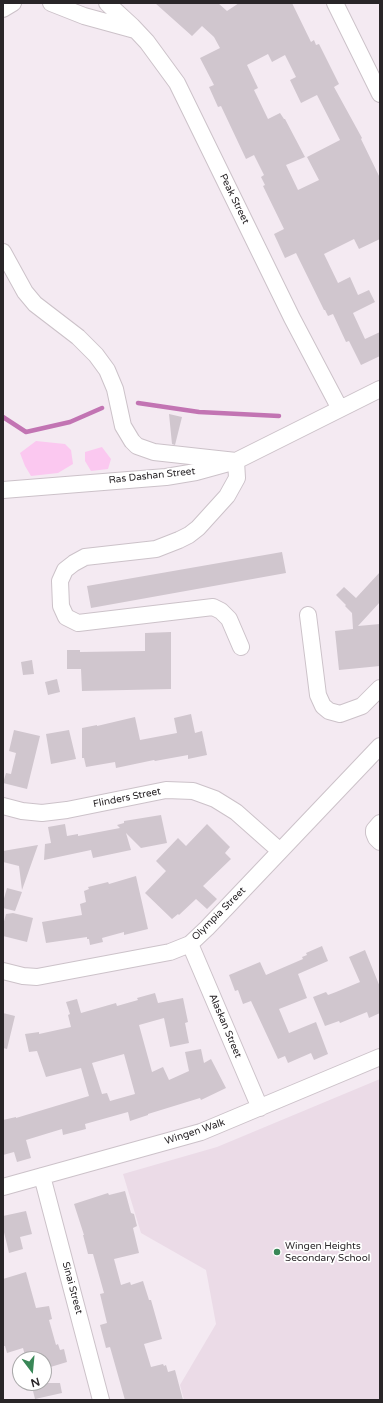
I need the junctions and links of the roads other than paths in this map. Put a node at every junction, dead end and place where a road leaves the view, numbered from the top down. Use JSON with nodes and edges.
{"nodes":[{"id":1,"x":13,"y":3,"type":"edge"},
{"id":2,"x":51,"y":3,"type":"edge"},
{"id":3,"x":107,"y":3,"type":"edge"},
{"id":4,"x":335,"y":3,"type":"edge"},
{"id":5,"x":3,"y":9,"type":"edge"},
{"id":6,"x":136,"y":30,"type":"junction"},
{"id":7,"x":380,"y":94,"type":"edge"},
{"id":8,"x":3,"y":252,"type":"edge"},
{"id":9,"x":380,"y":389,"type":"edge"},
{"id":10,"x":340,"y":409,"type":"junction"},
{"id":11,"x":236,"y":461,"type":"junction"},
{"id":12,"x":3,"y":490,"type":"edge"},
{"id":13,"x":308,"y":615,"type":"dead end"},
{"id":14,"x":241,"y":648,"type":"dead end"},
{"id":15,"x":380,"y":688,"type":"edge"},
{"id":16,"x":380,"y":746,"type":"edge"},
{"id":17,"x":3,"y":806,"type":"edge"},
{"id":18,"x":380,"y":823,"type":"edge"},
{"id":19,"x":380,"y":842,"type":"edge"},
{"id":20,"x":280,"y":851,"type":"junction"},
{"id":21,"x":190,"y":944,"type":"junction"},
{"id":22,"x":3,"y":971,"type":"edge"},
{"id":23,"x":380,"y":1058,"type":"edge"},
{"id":24,"x":260,"y":1108,"type":"junction"},
{"id":25,"x":42,"y":1176,"type":"junction"},
{"id":26,"x":3,"y":1187,"type":"edge"},
{"id":27,"x":101,"y":1400,"type":"edge"}],
"edges":[{"from":1,"to":5,"type":"street"},
{"from":2,"to":6,"type":"street"},
{"from":3,"to":6,"type":"street","name":"Peak Street"},
{"from":4,"to":7,"type":"street"},
{"from":6,"to":10,"type":"street","name":"Peak Street"},
{"from":8,"to":11,"type":"street"},
{"from":9,"to":10,"type":"street","name":"Ras Dashan Street"},
{"from":10,"to":11,"type":"street","name":"Ras Dashan Street"},
{"from":11,"to":12,"type":"street","name":"Ras Dashan Street"},
{"from":11,"to":14,"type":"street"},
{"from":13,"to":15,"type":"street"},
{"from":16,"to":20,"type":"street","name":"Olympia Street"},
{"from":17,"to":20,"type":"street","name":"Flinders Street"},
{"from":18,"to":19,"type":"street"},
{"from":20,"to":21,"type":"street","name":"Olympia Street"},
{"from":21,"to":22,"type":"street","name":"Olympia Street"},
{"from":21,"to":24,"type":"street","name":"Alaskan Street"},
{"from":23,"to":24,"type":"street","name":"Wingen Walk"},
{"from":24,"to":25,"type":"street","name":"Wingen Walk"},
{"from":25,"to":26,"type":"street","name":"Wingen Walk"},
{"from":25,"to":27,"type":"street","name":"Sinai Street"}]}
